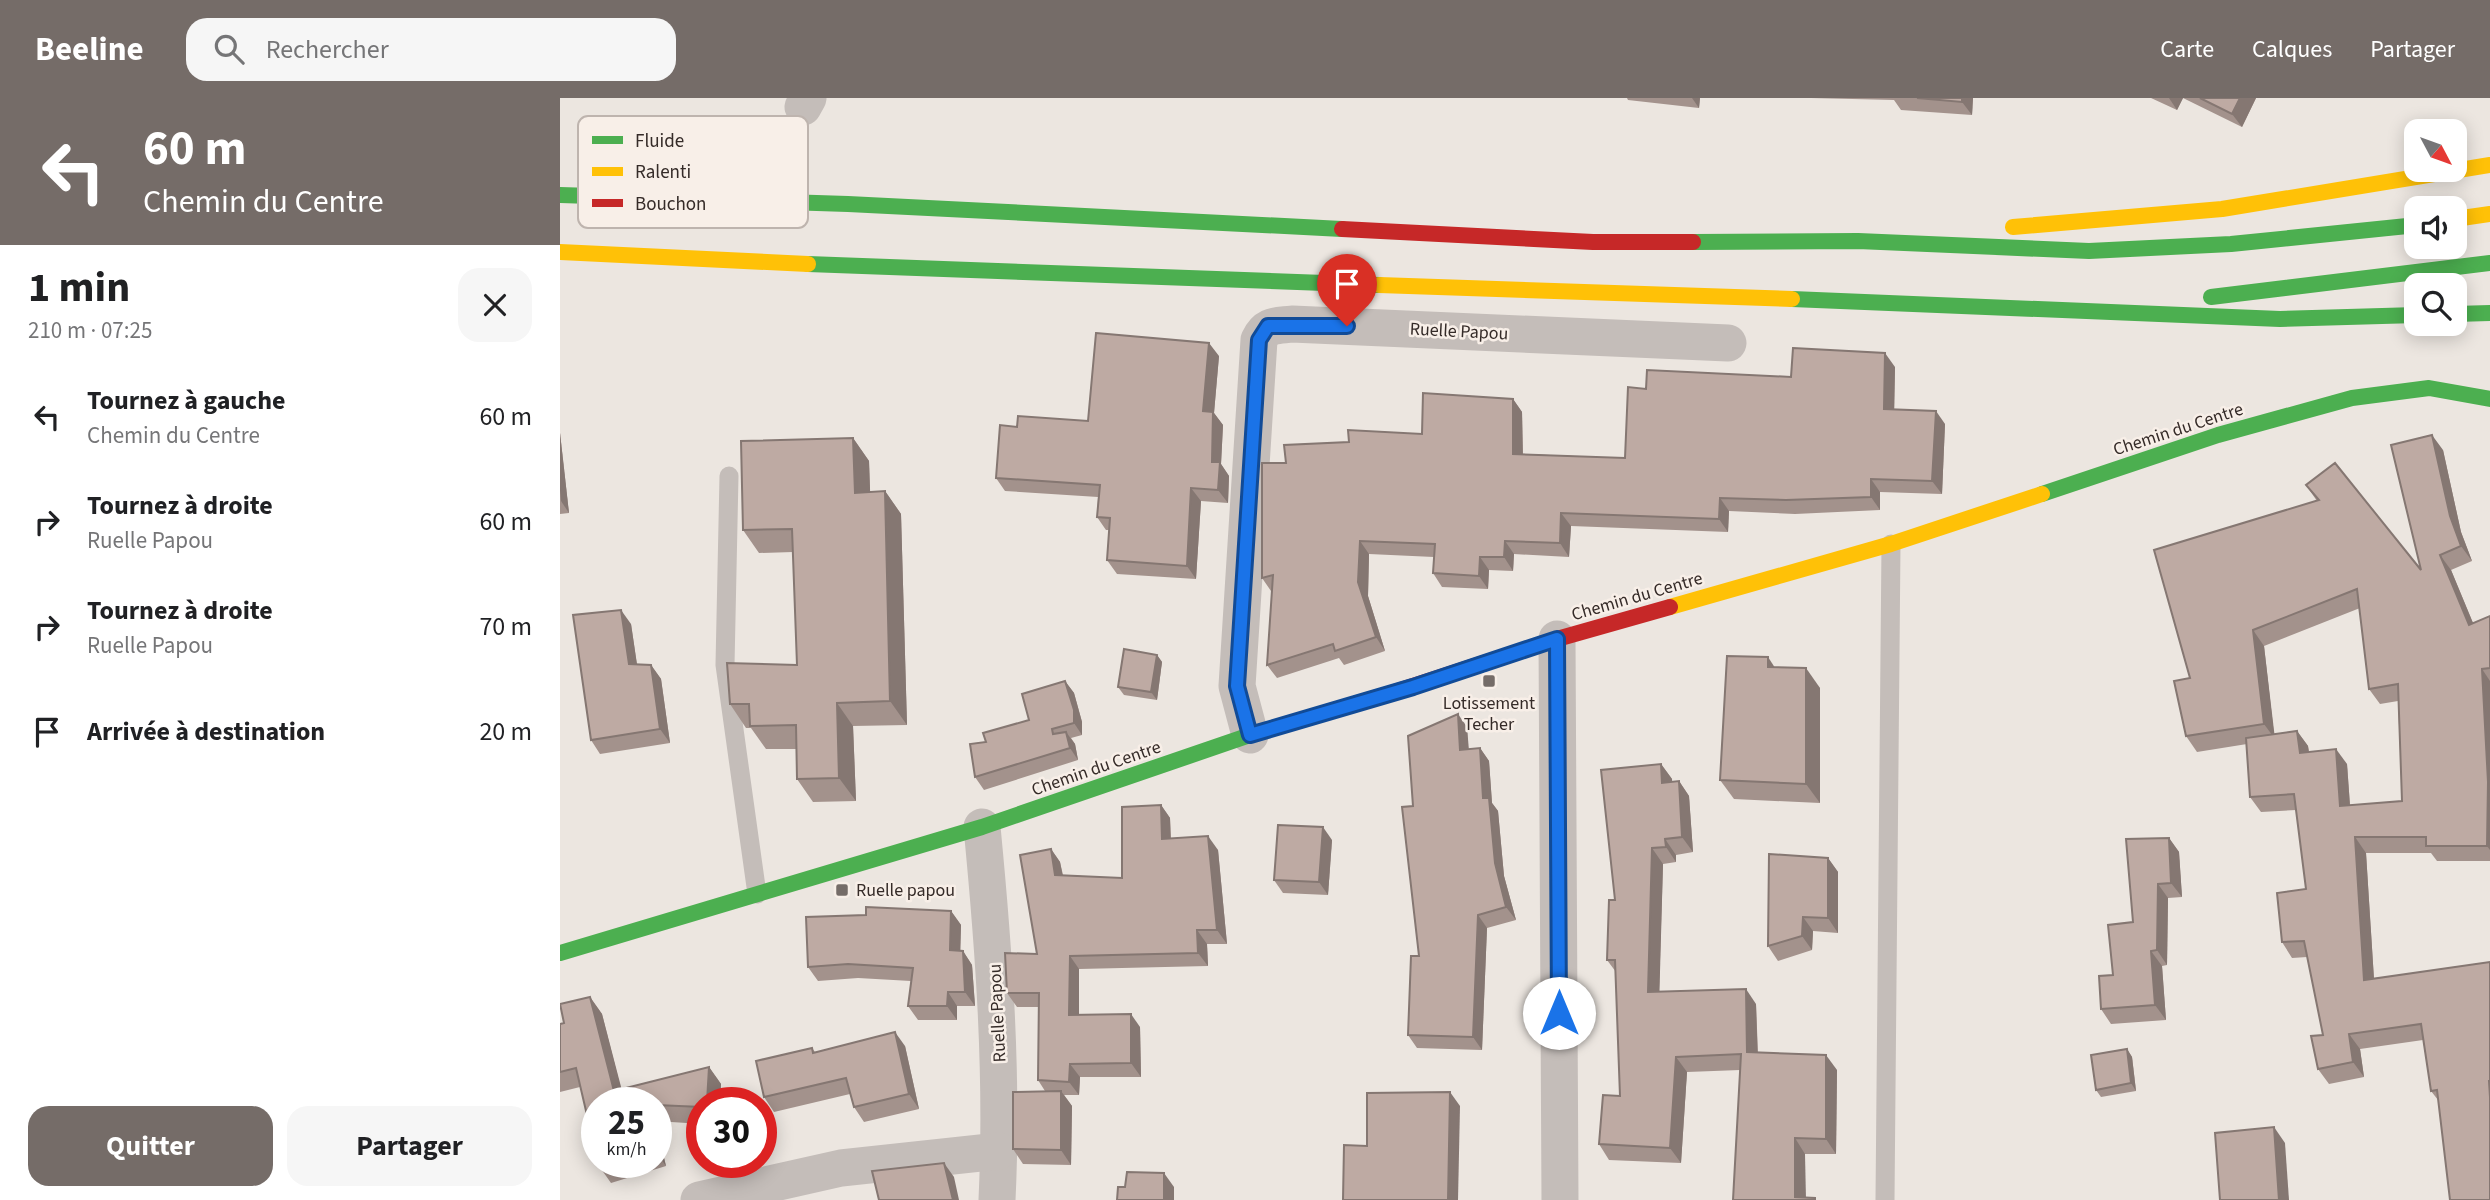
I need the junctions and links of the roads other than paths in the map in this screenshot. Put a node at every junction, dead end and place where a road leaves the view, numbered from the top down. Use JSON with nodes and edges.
{"nodes":[{"id":1,"x":2490,"y":165,"type":"edge"},
{"id":2,"x":560,"y":195,"type":"edge"},
{"id":3,"x":578,"y":196,"type":"edge"},
{"id":4,"x":808,"y":203,"type":"edge"},
{"id":5,"x":2490,"y":214,"type":"edge"},
{"id":6,"x":2467,"y":217,"type":"edge"},
{"id":7,"x":2404,"y":226,"type":"edge"},
{"id":8,"x":1857,"y":240,"type":"junction"},
{"id":9,"x":560,"y":252,"type":"edge"},
{"id":10,"x":2490,"y":262,"type":"edge"},
{"id":11,"x":2108,"y":310,"type":"junction"},
{"id":12,"x":2490,"y":313,"type":"edge"},
{"id":13,"x":2467,"y":314,"type":"edge"},
{"id":14,"x":2404,"y":315,"type":"edge"},
{"id":15,"x":1728,"y":343,"type":"dead end"},
{"id":16,"x":2490,"y":399,"type":"edge"},
{"id":17,"x":729,"y":476,"type":"dead end"},
{"id":18,"x":1891,"y":544,"type":"junction"},
{"id":19,"x":1557,"y":639,"type":"junction"},
{"id":20,"x":1250,"y":735,"type":"junction"},
{"id":21,"x":982,"y":827,"type":"junction"},
{"id":22,"x":757,"y":894,"type":"junction"},
{"id":23,"x":560,"y":953,"type":"edge"},
{"id":24,"x":999,"y":1151,"type":"junction"},
{"id":25,"x":699,"y":1200,"type":"edge"},
{"id":26,"x":997,"y":1200,"type":"edge"},
{"id":27,"x":1560,"y":1200,"type":"edge"},
{"id":28,"x":1885,"y":1200,"type":"edge"}],
"edges":[{"from":1,"to":8,"type":"main road"},
{"from":2,"to":3,"type":"main road"},
{"from":4,"to":8,"type":"main road"},
{"from":5,"to":6,"type":"main road"},
{"from":7,"to":8,"type":"main road"},
{"from":9,"to":11,"type":"main road"},
{"from":10,"to":11,"type":"main road"},
{"from":11,"to":14,"type":"main road"},
{"from":12,"to":13,"type":"main road"},
{"from":15,"to":20,"type":"street","name":"Ruelle Papou"},
{"from":16,"to":18,"type":"main road","name":"Chemin du Centre"},
{"from":17,"to":22,"type":"lane"},
{"from":18,"to":19,"type":"main road","name":"Chemin du Centre"},
{"from":18,"to":28,"type":"lane"},
{"from":19,"to":20,"type":"main road","name":"Chemin du Centre"},
{"from":19,"to":27,"type":"street"},
{"from":20,"to":21,"type":"main road","name":"Chemin du Centre"},
{"from":21,"to":22,"type":"main road","name":"Chemin du Centre"},
{"from":21,"to":24,"type":"street","name":"Ruelle Papou"},
{"from":22,"to":23,"type":"main road","name":"Chemin du Centre"},
{"from":24,"to":25,"type":"street"},
{"from":24,"to":26,"type":"street","name":"Ruelle Papou"}]}
